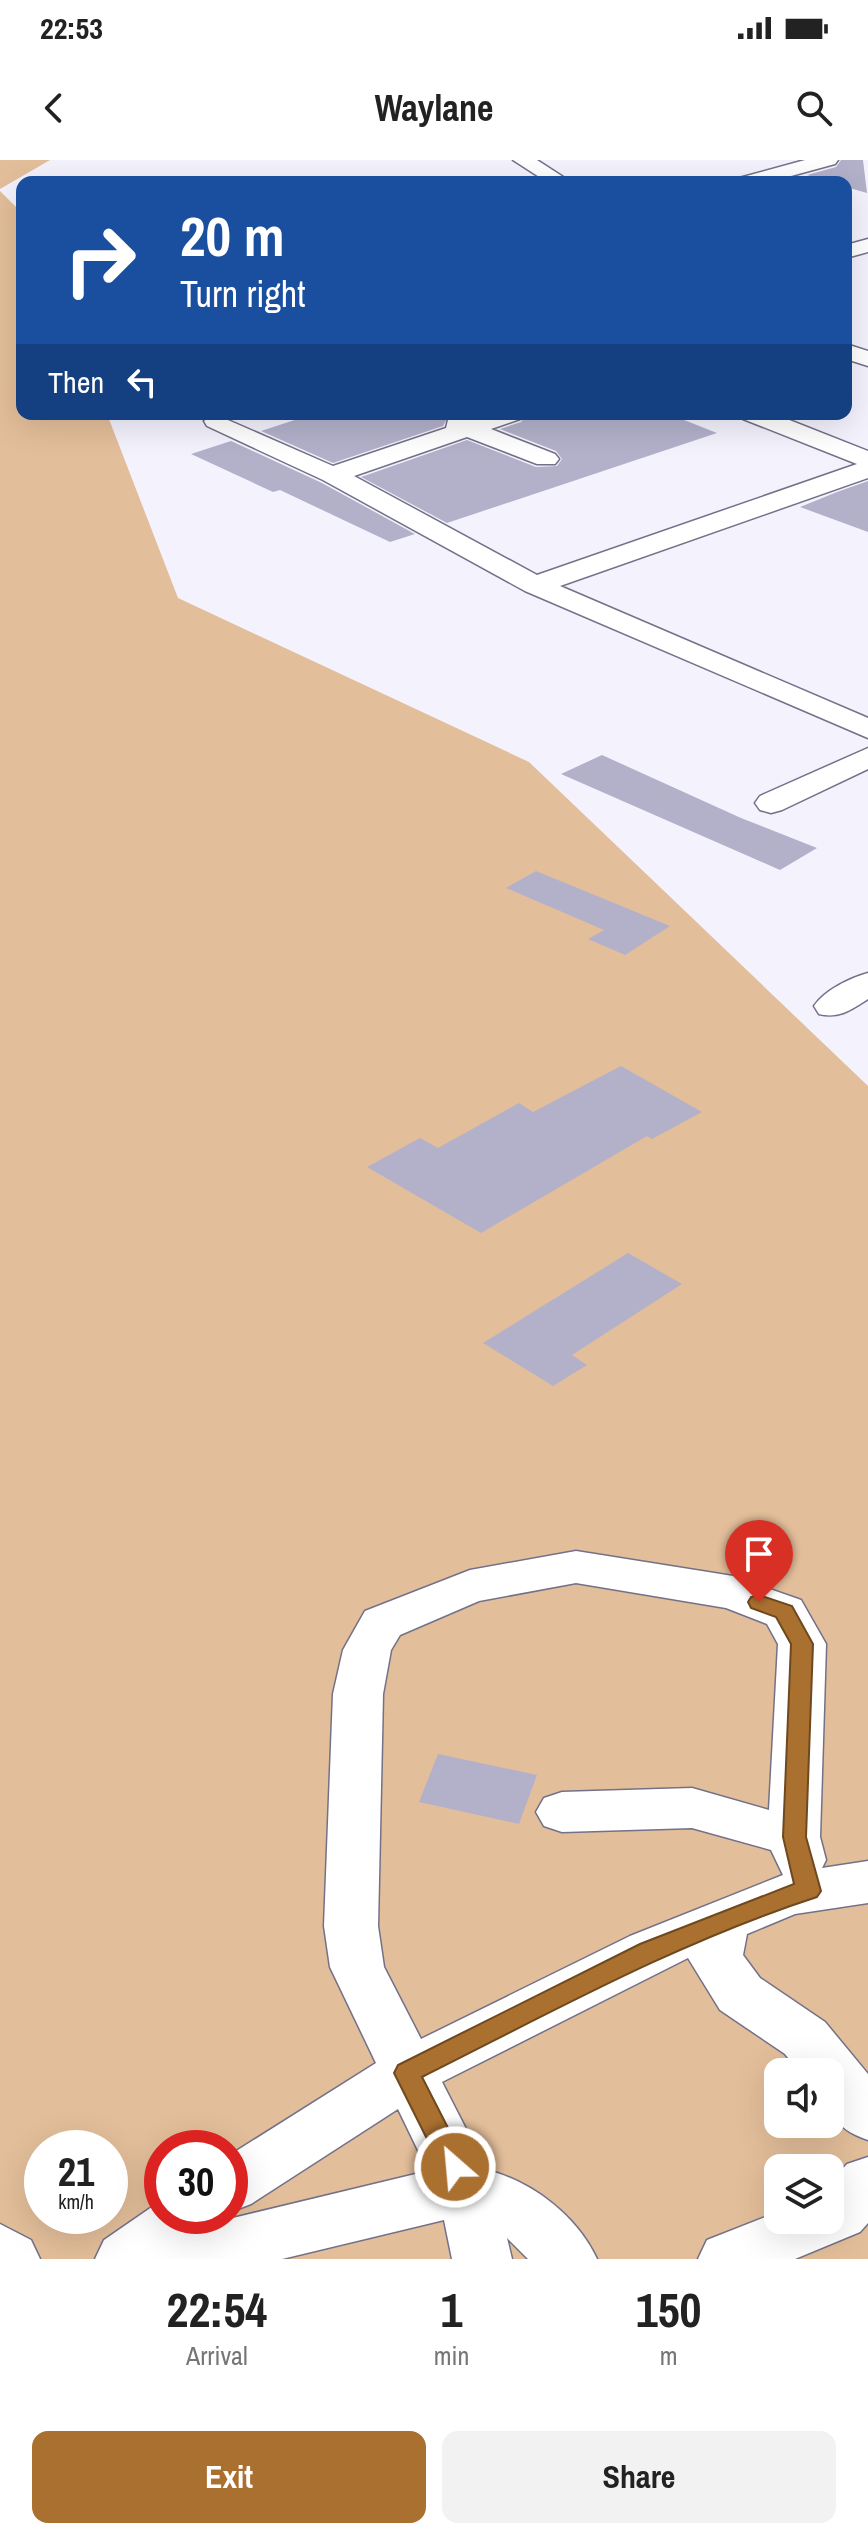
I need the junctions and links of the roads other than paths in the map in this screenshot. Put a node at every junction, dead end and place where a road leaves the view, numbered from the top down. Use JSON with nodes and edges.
{"nodes":[{"id":1,"x":523,"y":160,"type":"edge"},
{"id":2,"x":828,"y":160,"type":"edge"},
{"id":3,"x":551,"y":176,"type":"edge"},
{"id":4,"x":768,"y":176,"type":"edge"},
{"id":5,"x":257,"y":420,"type":"edge"},
{"id":6,"x":446,"y":420,"type":"edge"},
{"id":7,"x":494,"y":420,"type":"edge"},
{"id":8,"x":767,"y":420,"type":"edge"},
{"id":9,"x":216,"y":424,"type":"edge"},
{"id":10,"x":468,"y":429,"type":"junction"},
{"id":11,"x":546,"y":459,"type":"dead end"},
{"id":12,"x":868,"y":460,"type":"edge"},
{"id":13,"x":868,"y":469,"type":"edge"},
{"id":14,"x":332,"y":475,"type":"junction"},
{"id":15,"x":535,"y":585,"type":"junction"},
{"id":16,"x":868,"y":729,"type":"edge"},
{"id":17,"x":868,"y":757,"type":"edge"},
{"id":18,"x":771,"y":803,"type":"dead end"},
{"id":19,"x":868,"y":984,"type":"edge"},
{"id":20,"x":832,"y":1006,"type":"dead end"},
{"id":21,"x":562,"y":1812,"type":"dead end"},
{"id":22,"x":794,"y":1837,"type":"junction"},
{"id":23,"x":868,"y":1882,"type":"edge"},
{"id":24,"x":808,"y":1891,"type":"junction"},
{"id":25,"x":722,"y":1921,"type":"junction"},
{"id":26,"x":407,"y":2073,"type":"junction"},
{"id":27,"x":868,"y":2116,"type":"edge"},
{"id":28,"x":248,"y":2175,"type":"edge"},
{"id":29,"x":868,"y":2182,"type":"edge"},
{"id":30,"x":467,"y":2190,"type":"junction"},
{"id":31,"x":844,"y":2208,"type":"edge"},
{"id":32,"x":160,"y":2234,"type":"edge"},
{"id":33,"x":790,"y":2234,"type":"edge"},
{"id":34,"x":0,"y":2251,"type":"edge"},
{"id":35,"x":10,"y":2259,"type":"edge"},
{"id":36,"x":125,"y":2259,"type":"edge"},
{"id":37,"x":175,"y":2259,"type":"edge"},
{"id":38,"x":482,"y":2259,"type":"edge"},
{"id":39,"x":567,"y":2259,"type":"edge"},
{"id":40,"x":728,"y":2259,"type":"edge"}],
"edges":[{"from":1,"to":3,"type":"street"},
{"from":2,"to":4,"type":"street"},
{"from":5,"to":9,"type":"street"},
{"from":6,"to":10,"type":"street"},
{"from":7,"to":10,"type":"street"},
{"from":8,"to":12,"type":"street"},
{"from":9,"to":14,"type":"street"},
{"from":10,"to":11,"type":"street"},
{"from":10,"to":14,"type":"street"},
{"from":13,"to":15,"type":"street"},
{"from":14,"to":15,"type":"street"},
{"from":15,"to":16,"type":"street"},
{"from":17,"to":18,"type":"street"},
{"from":19,"to":20,"type":"street"},
{"from":21,"to":22,"type":"street"},
{"from":22,"to":24,"type":"street"},
{"from":22,"to":26,"type":"street"},
{"from":23,"to":24,"type":"street"},
{"from":24,"to":25,"type":"street"},
{"from":25,"to":26,"type":"street"},
{"from":25,"to":27,"type":"street"},
{"from":26,"to":28,"type":"street"},
{"from":26,"to":30,"type":"street"},
{"from":29,"to":31,"type":"street"},
{"from":30,"to":37,"type":"street"},
{"from":30,"to":38,"type":"street"},
{"from":30,"to":39,"type":"street"},
{"from":32,"to":36,"type":"street"},
{"from":33,"to":40,"type":"street"},
{"from":34,"to":35,"type":"street"}]}
